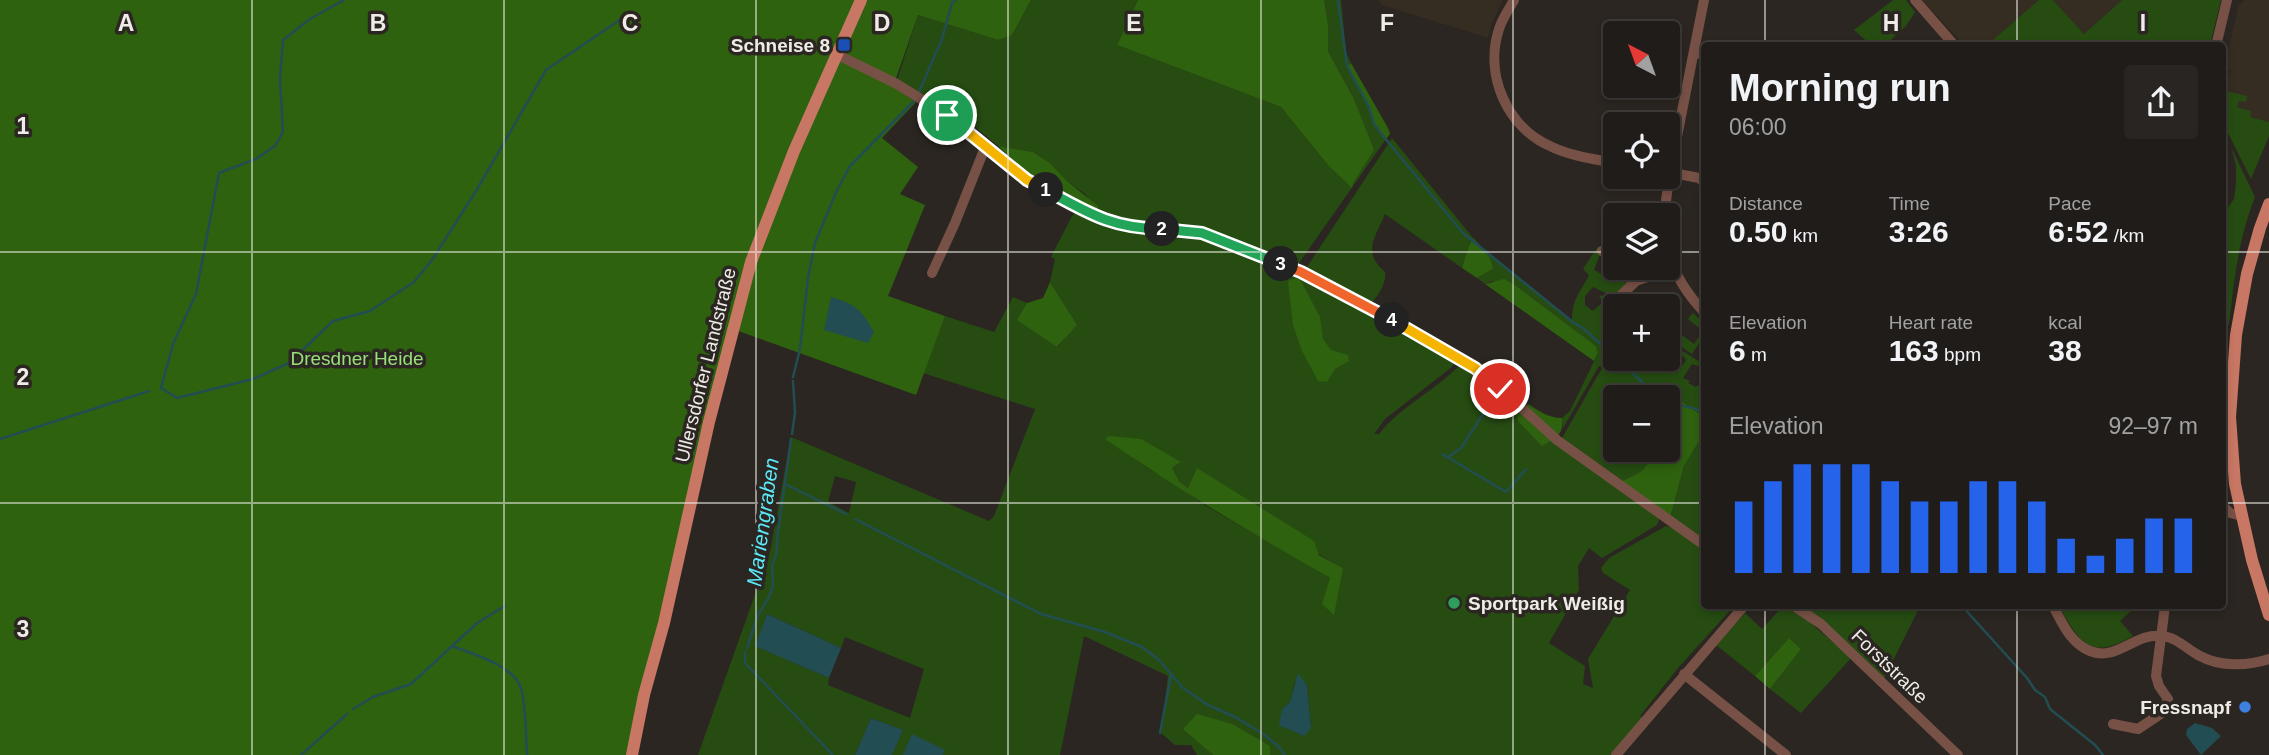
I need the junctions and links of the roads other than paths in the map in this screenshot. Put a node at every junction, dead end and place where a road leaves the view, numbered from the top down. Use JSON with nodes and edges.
{"nodes":[{"id":1,"x":861,"y":0,"type":"edge"},
{"id":2,"x":1514,"y":0,"type":"edge"},
{"id":3,"x":1704,"y":0,"type":"edge"},
{"id":4,"x":1915,"y":0,"type":"edge"},
{"id":5,"x":2227,"y":0,"type":"edge"},
{"id":6,"x":1952,"y":42,"type":"edge"},
{"id":7,"x":2217,"y":42,"type":"edge"},
{"id":8,"x":1699,"y":53,"type":"edge"},
{"id":9,"x":836,"y":54,"type":"junction"},
{"id":10,"x":1680,"y":128,"type":"edge"},
{"id":11,"x":986,"y":145,"type":"junction"},
{"id":12,"x":1603,"y":160,"type":"edge"},
{"id":13,"x":1680,"y":174,"type":"edge"},
{"id":14,"x":1701,"y":180,"type":"edge"},
{"id":15,"x":2269,"y":204,"type":"edge"},
{"id":16,"x":932,"y":273,"type":"dead end"},
{"id":17,"x":1639,"y":280,"type":"edge"},
{"id":18,"x":1680,"y":280,"type":"edge"},
{"id":19,"x":1636,"y":281,"type":"joint"},
{"id":20,"x":1622,"y":294,"type":"edge"},
{"id":21,"x":1701,"y":308,"type":"edge"},
{"id":22,"x":2226,"y":508,"type":"edge"},
{"id":23,"x":2238,"y":515,"type":"junction"},
{"id":24,"x":1701,"y":543,"type":"edge"},
{"id":25,"x":1741,"y":609,"type":"edge"},
{"id":26,"x":1798,"y":609,"type":"edge"},
{"id":27,"x":2055,"y":609,"type":"edge"},
{"id":28,"x":2164,"y":609,"type":"edge"},
{"id":29,"x":2269,"y":615,"type":"edge"},
{"id":30,"x":2160,"y":635,"type":"junction"},
{"id":31,"x":2269,"y":659,"type":"edge"},
{"id":32,"x":1684,"y":674,"type":"junction"},
{"id":33,"x":2113,"y":724,"type":"dead end"},
{"id":34,"x":632,"y":755,"type":"edge"},
{"id":35,"x":1616,"y":755,"type":"edge"},
{"id":36,"x":1786,"y":755,"type":"edge"},
{"id":37,"x":1958,"y":755,"type":"edge"}],
"edges":[{"from":1,"to":9,"type":"main road","name":"Ullersdorfer Landstraße"},
{"from":2,"to":12,"type":"street"},
{"from":3,"to":8,"type":"street"},
{"from":4,"to":6,"type":"street"},
{"from":5,"to":7,"type":"street"},
{"from":8,"to":10,"type":"street"},
{"from":9,"to":11,"type":"street"},
{"from":9,"to":34,"type":"main road","name":"Ullersdorfer Landstraße"},
{"from":11,"to":16,"type":"street"},
{"from":11,"to":24,"type":"street"},
{"from":13,"to":14,"type":"street"},
{"from":15,"to":23,"type":"main road"},
{"from":17,"to":19,"type":"street"},
{"from":18,"to":21,"type":"street"},
{"from":19,"to":20,"type":"street"},
{"from":22,"to":23,"type":"street"},
{"from":23,"to":29,"type":"main road"},
{"from":25,"to":32,"type":"street"},
{"from":26,"to":37,"type":"street","name":"Forststraße"},
{"from":27,"to":30,"type":"street"},
{"from":28,"to":30,"type":"street"},
{"from":30,"to":31,"type":"street"},
{"from":30,"to":33,"type":"street"},
{"from":32,"to":35,"type":"street"},
{"from":32,"to":36,"type":"street"}]}
